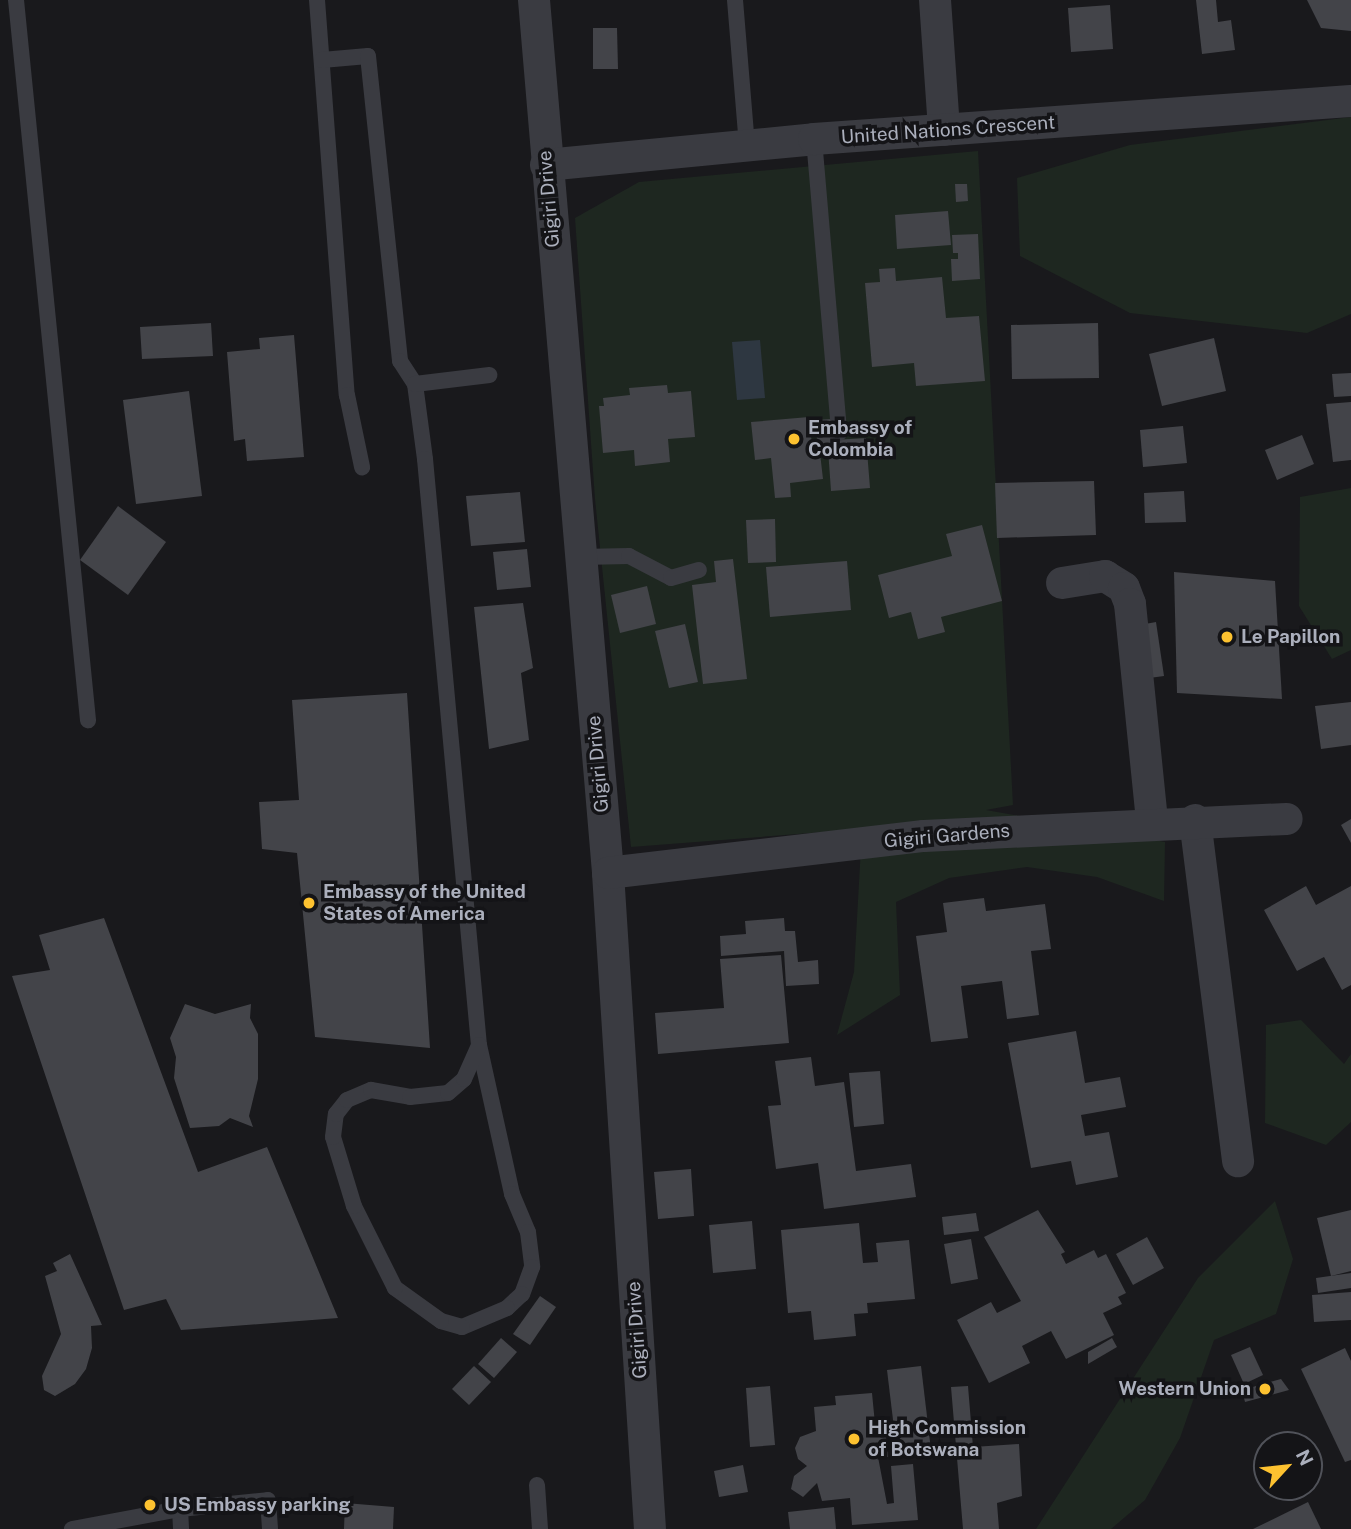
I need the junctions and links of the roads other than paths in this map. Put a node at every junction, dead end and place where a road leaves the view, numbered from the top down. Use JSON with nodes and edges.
{"nodes":[{"id":1,"x":16,"y":0,"type":"edge"},
{"id":2,"x":317,"y":0,"type":"edge"},
{"id":3,"x":534,"y":0,"type":"edge"},
{"id":4,"x":735,"y":0,"type":"edge"},
{"id":5,"x":935,"y":0,"type":"edge"},
{"id":6,"x":322,"y":60,"type":"junction"},
{"id":7,"x":1351,"y":102,"type":"edge"},
{"id":8,"x":944,"y":130,"type":"junction"},
{"id":9,"x":814,"y":139,"type":"junction"},
{"id":10,"x":747,"y":146,"type":"junction"},
{"id":11,"x":546,"y":165,"type":"junction"},
{"id":12,"x":489,"y":375,"type":"dead end"},
{"id":13,"x":415,"y":384,"type":"junction"},
{"id":14,"x":839,"y":433,"type":"dead end"},
{"id":15,"x":362,"y":467,"type":"dead end"},
{"id":16,"x":581,"y":557,"type":"junction"},
{"id":17,"x":699,"y":570,"type":"dead end"},
{"id":18,"x":1062,"y":583,"type":"dead end"},
{"id":19,"x":88,"y":720,"type":"dead end"},
{"id":20,"x":1287,"y":818,"type":"dead end"},
{"id":21,"x":1195,"y":820,"type":"junction"},
{"id":22,"x":1152,"y":822,"type":"junction"},
{"id":23,"x":608,"y":873,"type":"junction"},
{"id":24,"x":479,"y":1045,"type":"junction"},
{"id":25,"x":1238,"y":1161,"type":"dead end"},
{"id":26,"x":537,"y":1485,"type":"dead end"},
{"id":27,"x":180,"y":1509,"type":"junction"},
{"id":28,"x":72,"y":1529,"type":"edge"},
{"id":29,"x":181,"y":1529,"type":"edge"},
{"id":30,"x":271,"y":1529,"type":"edge"},
{"id":31,"x":540,"y":1529,"type":"edge"},
{"id":32,"x":650,"y":1529,"type":"edge"}],
"edges":[{"from":1,"to":19,"type":"lane"},
{"from":2,"to":6,"type":"lane"},
{"from":3,"to":11,"type":"street","name":"Gigiri Drive"},
{"from":4,"to":10,"type":"lane"},
{"from":5,"to":8,"type":"street"},
{"from":6,"to":13,"type":"lane"},
{"from":6,"to":15,"type":"lane"},
{"from":7,"to":8,"type":"street","name":"United Nations Crescent"},
{"from":8,"to":9,"type":"street","name":"United Nations Crescent"},
{"from":9,"to":10,"type":"street","name":"United Nations Crescent"},
{"from":9,"to":14,"type":"lane"},
{"from":10,"to":11,"type":"street","name":"United Nations Crescent"},
{"from":11,"to":16,"type":"street","name":"Gigiri Drive"},
{"from":12,"to":13,"type":"lane"},
{"from":13,"to":24,"type":"lane"},
{"from":16,"to":17,"type":"lane"},
{"from":16,"to":23,"type":"street","name":"Gigiri Drive"},
{"from":18,"to":22,"type":"street"},
{"from":20,"to":21,"type":"street","name":"Gigiri Gardens"},
{"from":21,"to":22,"type":"street","name":"Gigiri Gardens"},
{"from":21,"to":25,"type":"street"},
{"from":22,"to":23,"type":"street","name":"Gigiri Gardens"},
{"from":23,"to":32,"type":"street","name":"Gigiri Drive"},
{"from":24,"to":24,"type":"lane"},
{"from":26,"to":31,"type":"lane"},
{"from":27,"to":28,"type":"lane"},
{"from":27,"to":29,"type":"lane"},
{"from":27,"to":30,"type":"lane"}]}
